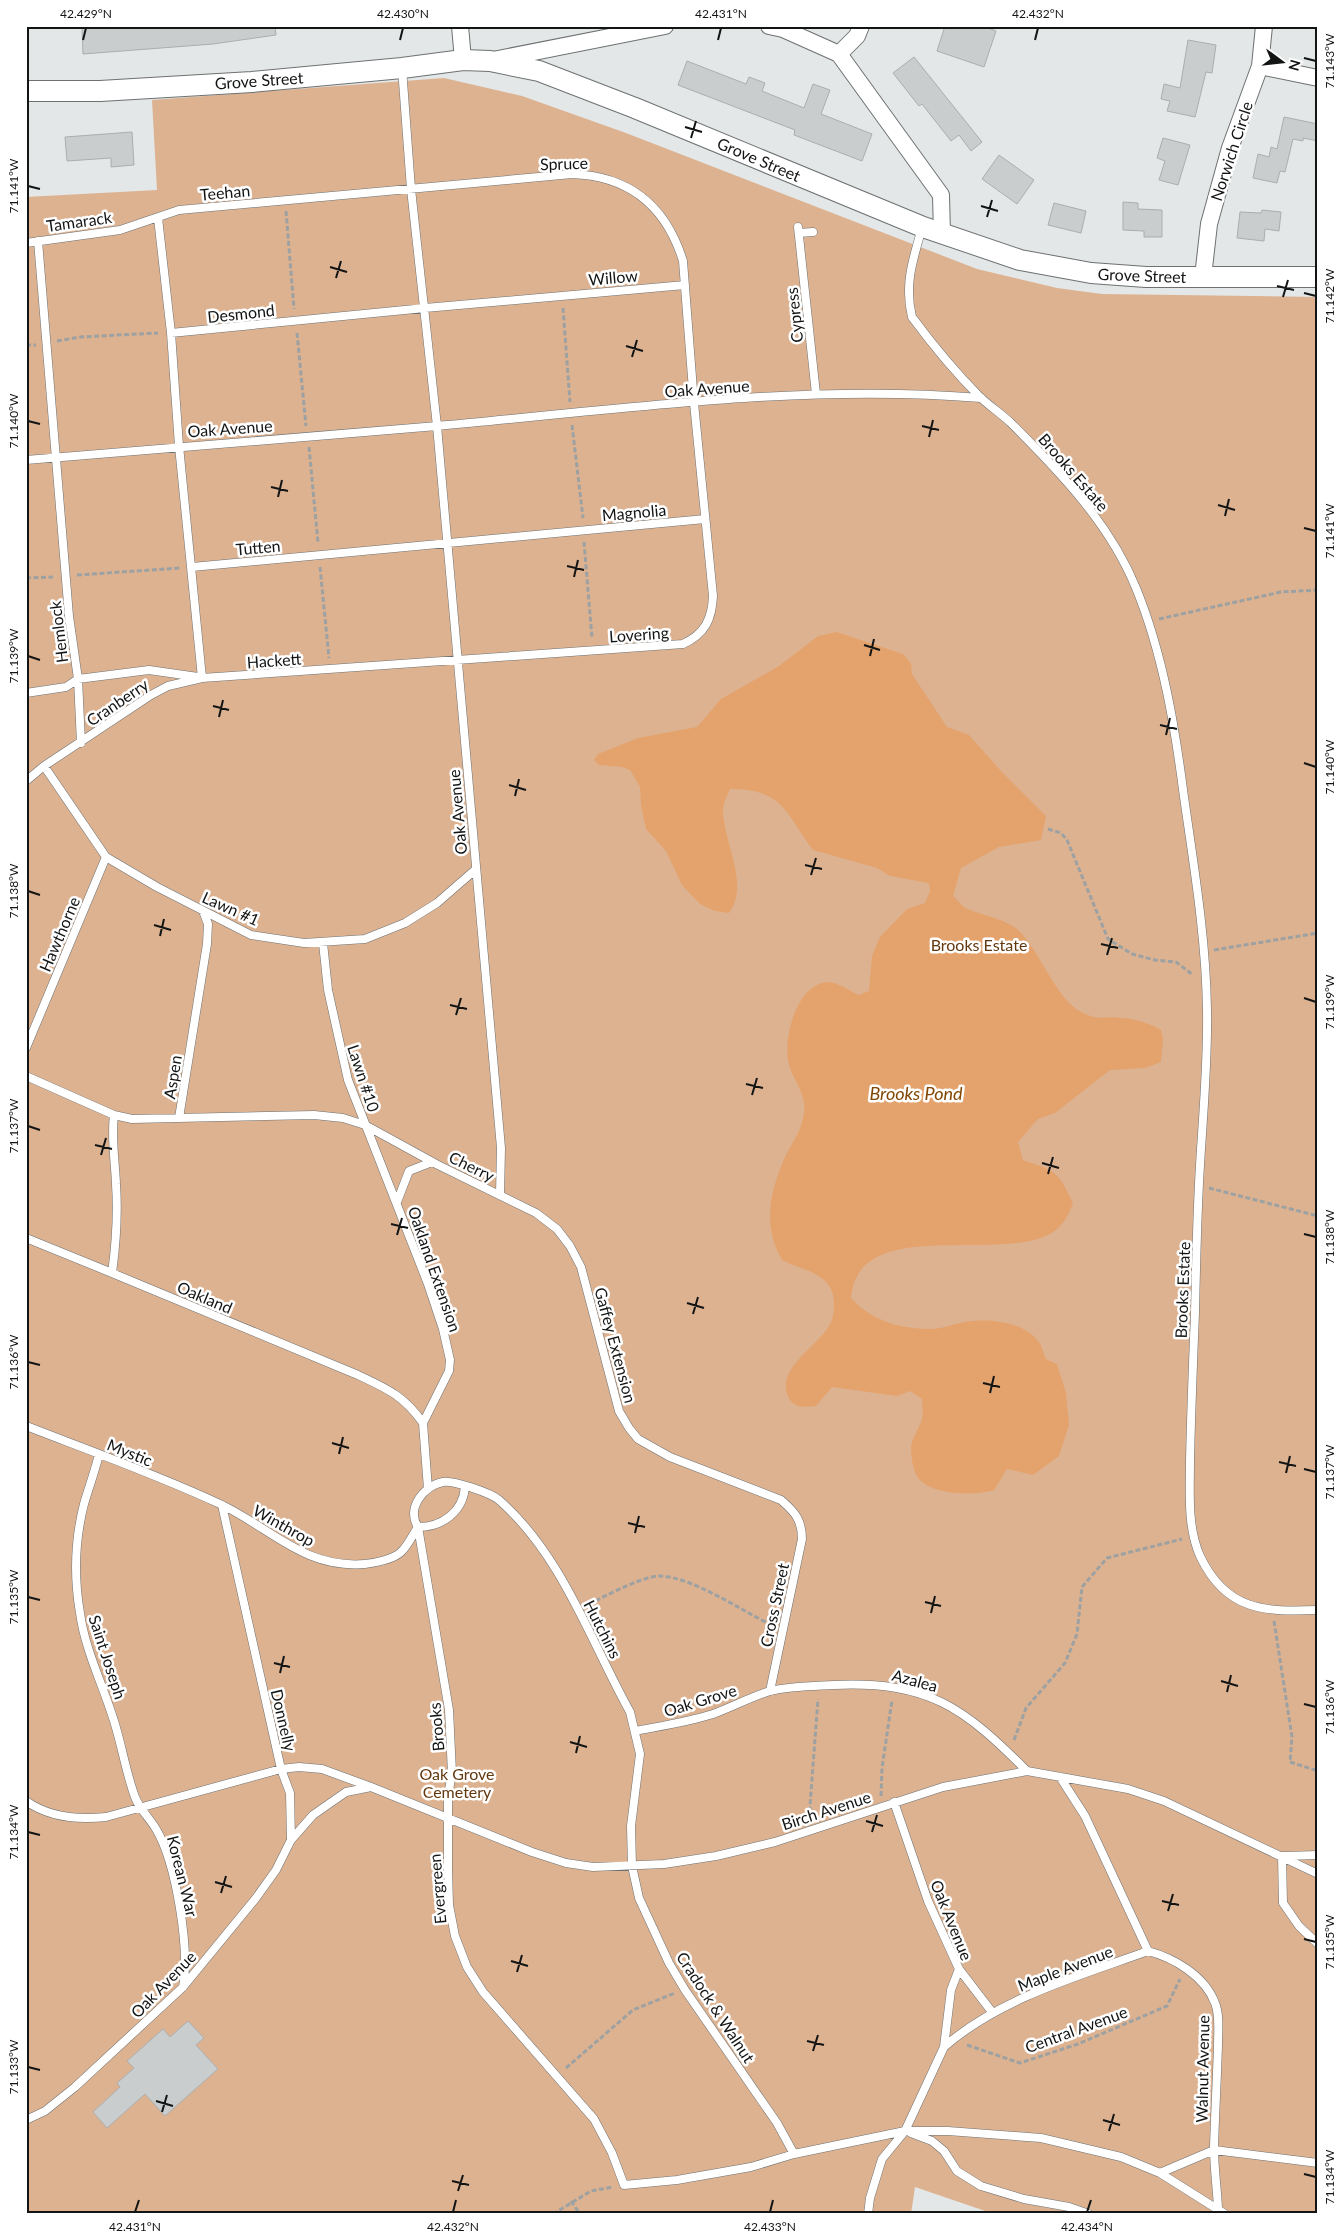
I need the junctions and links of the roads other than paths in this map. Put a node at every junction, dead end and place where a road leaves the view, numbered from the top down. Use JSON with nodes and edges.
{"nodes":[{"id":1,"x":460,"y":26,"type":"edge"},
{"id":2,"x":665,"y":26,"type":"edge"},
{"id":3,"x":769,"y":26,"type":"edge"},
{"id":4,"x":861,"y":26,"type":"edge"},
{"id":5,"x":1264,"y":26,"type":"edge"},
{"id":6,"x":839,"y":54,"type":"junction"},
{"id":7,"x":463,"y":60,"type":"junction"},
{"id":8,"x":490,"y":61,"type":"junction"},
{"id":9,"x":1260,"y":66,"type":"junction"},
{"id":10,"x":402,"y":68,"type":"junction"},
{"id":11,"x":1318,"y":78,"type":"edge"},
{"id":12,"x":26,"y":91,"type":"edge"},
{"id":13,"x":411,"y":189,"type":"junction"},
{"id":14,"x":158,"y":218,"type":"junction"},
{"id":15,"x":923,"y":227,"type":"junction"},
{"id":16,"x":813,"y":232,"type":"dead end"},
{"id":17,"x":942,"y":234,"type":"junction"},
{"id":18,"x":38,"y":241,"type":"junction"},
{"id":19,"x":26,"y":243,"type":"edge"},
{"id":20,"x":1203,"y":277,"type":"junction"},
{"id":21,"x":1318,"y":277,"type":"edge"},
{"id":22,"x":685,"y":285,"type":"junction"},
{"id":23,"x":425,"y":308,"type":"junction"},
{"id":24,"x":171,"y":334,"type":"junction"},
{"id":25,"x":816,"y":394,"type":"junction"},
{"id":26,"x":981,"y":398,"type":"junction"},
{"id":27,"x":694,"y":403,"type":"junction"},
{"id":28,"x":437,"y":426,"type":"junction"},
{"id":29,"x":179,"y":446,"type":"junction"},
{"id":30,"x":55,"y":457,"type":"junction"},
{"id":31,"x":26,"y":460,"type":"edge"},
{"id":32,"x":706,"y":519,"type":"junction"},
{"id":33,"x":448,"y":543,"type":"junction"},
{"id":34,"x":192,"y":568,"type":"junction"},
{"id":35,"x":458,"y":662,"type":"junction"},
{"id":36,"x":202,"y":678,"type":"junction"},
{"id":37,"x":78,"y":679,"type":"junction"},
{"id":38,"x":26,"y":693,"type":"edge"},
{"id":39,"x":81,"y":743,"type":"junction"},
{"id":40,"x":44,"y":766,"type":"junction"},
{"id":41,"x":26,"y":781,"type":"edge"},
{"id":42,"x":106,"y":857,"type":"junction"},
{"id":43,"x":475,"y":870,"type":"junction"},
{"id":44,"x":203,"y":911,"type":"junction"},
{"id":45,"x":323,"y":943,"type":"junction"},
{"id":46,"x":26,"y":1048,"type":"edge"},
{"id":47,"x":26,"y":1076,"type":"edge"},
{"id":48,"x":114,"y":1115,"type":"junction"},
{"id":49,"x":179,"y":1118,"type":"junction"},
{"id":50,"x":365,"y":1125,"type":"junction"},
{"id":51,"x":432,"y":1162,"type":"junction"},
{"id":52,"x":500,"y":1195,"type":"junction"},
{"id":53,"x":397,"y":1202,"type":"junction"},
{"id":54,"x":26,"y":1238,"type":"edge"},
{"id":55,"x":112,"y":1273,"type":"junction"},
{"id":56,"x":424,"y":1422,"type":"junction"},
{"id":57,"x":26,"y":1426,"type":"edge"},
{"id":58,"x":99,"y":1454,"type":"junction"},
{"id":59,"x":465,"y":1487,"type":"junction"},
{"id":60,"x":428,"y":1489,"type":"junction"},
{"id":61,"x":222,"y":1505,"type":"junction"},
{"id":62,"x":802,"y":1524,"type":"joint"},
{"id":63,"x":418,"y":1527,"type":"junction"},
{"id":64,"x":1318,"y":1610,"type":"edge"},
{"id":65,"x":770,"y":1691,"type":"junction"},
{"id":66,"x":635,"y":1731,"type":"junction"},
{"id":67,"x":281,"y":1769,"type":"junction"},
{"id":68,"x":1027,"y":1771,"type":"junction"},
{"id":69,"x":1060,"y":1777,"type":"junction"},
{"id":70,"x":371,"y":1787,"type":"junction"},
{"id":71,"x":26,"y":1801,"type":"edge"},
{"id":72,"x":894,"y":1802,"type":"junction"},
{"id":73,"x":140,"y":1808,"type":"junction"},
{"id":74,"x":448,"y":1819,"type":"junction"},
{"id":75,"x":292,"y":1840,"type":"junction"},
{"id":76,"x":1318,"y":1855,"type":"edge"},
{"id":77,"x":1282,"y":1856,"type":"junction"},
{"id":78,"x":632,"y":1866,"type":"junction"},
{"id":79,"x":1318,"y":1874,"type":"edge"},
{"id":80,"x":1318,"y":1944,"type":"edge"},
{"id":81,"x":1148,"y":1951,"type":"junction"},
{"id":82,"x":959,"y":1969,"type":"junction"},
{"id":83,"x":183,"y":1987,"type":"junction"},
{"id":84,"x":992,"y":2012,"type":"junction"},
{"id":85,"x":944,"y":2047,"type":"junction"},
{"id":86,"x":26,"y":2120,"type":"edge"},
{"id":87,"x":904,"y":2131,"type":"junction"},
{"id":88,"x":1214,"y":2150,"type":"junction"},
{"id":89,"x":794,"y":2154,"type":"junction"},
{"id":90,"x":1318,"y":2163,"type":"edge"},
{"id":91,"x":1160,"y":2172,"type":"junction"},
{"id":92,"x":1218,"y":2208,"type":"junction"},
{"id":93,"x":868,"y":2214,"type":"edge"},
{"id":94,"x":1089,"y":2214,"type":"edge"},
{"id":95,"x":1225,"y":2214,"type":"edge"}],
"edges":[{"from":1,"to":7,"type":"street"},
{"from":2,"to":8,"type":"street","name":"Grove Street"},
{"from":3,"to":6,"type":"street"},
{"from":4,"to":6,"type":"street"},
{"from":5,"to":9,"type":"street","name":"Norwich Circle"},
{"from":6,"to":17,"type":"street"},
{"from":7,"to":8,"type":"street","name":"Grove Street"},
{"from":7,"to":10,"type":"street","name":"Grove Street"},
{"from":8,"to":15,"type":"street","name":"Grove Street"},
{"from":9,"to":11,"type":"street"},
{"from":9,"to":20,"type":"street","name":"Norwich Circle"},
{"from":10,"to":12,"type":"street","name":"Grove Street"},
{"from":10,"to":13,"type":"lane","name":"Oak Avenue"},
{"from":13,"to":14,"type":"lane","name":"Teehan"},
{"from":13,"to":22,"type":"lane","name":"Spruce"},
{"from":13,"to":23,"type":"lane","name":"Oak Avenue"},
{"from":14,"to":18,"type":"lane","name":"Tamarack"},
{"from":14,"to":24,"type":"lane"},
{"from":15,"to":17,"type":"street","name":"Grove Street"},
{"from":15,"to":26,"type":"lane","name":"Brooks Estate"},
{"from":16,"to":25,"type":"lane","name":"Cypress"},
{"from":17,"to":20,"type":"street","name":"Grove Street"},
{"from":18,"to":19,"type":"lane"},
{"from":18,"to":30,"type":"lane","name":"Tamarack"},
{"from":20,"to":21,"type":"street","name":"Grove Street"},
{"from":22,"to":23,"type":"lane","name":"Willow"},
{"from":22,"to":27,"type":"lane"},
{"from":23,"to":24,"type":"lane","name":"Desmond"},
{"from":23,"to":28,"type":"lane","name":"Oak Avenue"},
{"from":24,"to":29,"type":"lane"},
{"from":25,"to":26,"type":"lane","name":"Oak Avenue"},
{"from":25,"to":27,"type":"lane","name":"Oak Avenue"},
{"from":26,"to":64,"type":"lane","name":"Brooks Estate"},
{"from":27,"to":28,"type":"lane","name":"Oak Avenue"},
{"from":27,"to":32,"type":"lane"},
{"from":28,"to":29,"type":"lane","name":"Oak Avenue"},
{"from":28,"to":33,"type":"lane","name":"Oak Avenue"},
{"from":29,"to":30,"type":"lane","name":"Oak Avenue"},
{"from":29,"to":34,"type":"lane"},
{"from":30,"to":31,"type":"lane","name":"Oak Avenue"},
{"from":30,"to":37,"type":"lane","name":"Hemlock"},
{"from":32,"to":33,"type":"lane","name":"Magnolia"},
{"from":32,"to":35,"type":"lane","name":"Lovering"},
{"from":33,"to":34,"type":"lane","name":"Tutten"},
{"from":33,"to":35,"type":"lane","name":"Oak Avenue"},
{"from":34,"to":36,"type":"lane"},
{"from":35,"to":36,"type":"lane","name":"Hackett"},
{"from":35,"to":43,"type":"lane","name":"Oak Avenue"},
{"from":36,"to":37,"type":"lane","name":"Hemlock"},
{"from":36,"to":39,"type":"lane","name":"Cranberry"},
{"from":37,"to":38,"type":"lane"},
{"from":37,"to":39,"type":"lane","name":"Cranberry"},
{"from":39,"to":40,"type":"lane"},
{"from":40,"to":41,"type":"lane"},
{"from":40,"to":42,"type":"lane","name":"Lawn #1"},
{"from":42,"to":44,"type":"lane","name":"Lawn #1"},
{"from":42,"to":46,"type":"lane","name":"Hawthorne"},
{"from":43,"to":45,"type":"lane","name":"Lawn #1"},
{"from":43,"to":52,"type":"lane","name":"Oak Avenue"},
{"from":44,"to":45,"type":"lane","name":"Lawn #1"},
{"from":44,"to":49,"type":"lane","name":"Aspen"},
{"from":45,"to":50,"type":"lane","name":"Lawn #10"},
{"from":47,"to":48,"type":"lane","name":"Aspen"},
{"from":48,"to":49,"type":"lane","name":"Aspen"},
{"from":48,"to":55,"type":"lane"},
{"from":49,"to":50,"type":"lane","name":"Lawn #10"},
{"from":50,"to":51,"type":"lane","name":"Cherry"},
{"from":50,"to":53,"type":"lane","name":"Oakland Extension"},
{"from":51,"to":52,"type":"lane","name":"Cherry"},
{"from":51,"to":53,"type":"lane","name":"Cherry"},
{"from":52,"to":62,"type":"lane","name":"Gaffey Extension"},
{"from":53,"to":56,"type":"lane","name":"Oakland Extension"},
{"from":54,"to":55,"type":"lane","name":"Oakland"},
{"from":55,"to":56,"type":"lane","name":"Oakland"},
{"from":56,"to":60,"type":"lane"},
{"from":57,"to":58,"type":"lane","name":"Mystic"},
{"from":58,"to":61,"type":"lane","name":"Mystic"},
{"from":58,"to":73,"type":"lane","name":"Saint Joseph"},
{"from":59,"to":60,"type":"lane","name":"Hutchins"},
{"from":59,"to":63,"type":"lane"},
{"from":59,"to":66,"type":"lane","name":"Hutchins"},
{"from":60,"to":63,"type":"lane"},
{"from":61,"to":63,"type":"lane","name":"Winthrop"},
{"from":61,"to":67,"type":"lane","name":"Donnelly"},
{"from":62,"to":65,"type":"lane","name":"Cross Street"},
{"from":63,"to":74,"type":"lane","name":"Brooks"},
{"from":65,"to":66,"type":"lane","name":"Oak Grove"},
{"from":65,"to":68,"type":"lane","name":"Azalea"},
{"from":66,"to":78,"type":"lane","name":"Hutchins"},
{"from":67,"to":70,"type":"lane"},
{"from":67,"to":73,"type":"lane","name":"Donnelly"},
{"from":67,"to":75,"type":"lane"},
{"from":68,"to":69,"type":"lane"},
{"from":68,"to":72,"type":"lane","name":"Birch Avenue"},
{"from":69,"to":77,"type":"lane"},
{"from":69,"to":81,"type":"lane"},
{"from":70,"to":74,"type":"lane"},
{"from":70,"to":75,"type":"lane","name":"Oak Avenue"},
{"from":71,"to":73,"type":"lane","name":"Donnelly"},
{"from":72,"to":78,"type":"lane","name":"Birch Avenue"},
{"from":72,"to":82,"type":"lane","name":"Oak Avenue"},
{"from":73,"to":83,"type":"lane","name":"Korean War"},
{"from":74,"to":78,"type":"lane"},
{"from":74,"to":89,"type":"lane","name":"Evergreen"},
{"from":75,"to":83,"type":"lane","name":"Oak Avenue"},
{"from":76,"to":77,"type":"lane"},
{"from":77,"to":79,"type":"lane"},
{"from":77,"to":80,"type":"lane"},
{"from":78,"to":89,"type":"lane","name":"Cradock & Walnut"},
{"from":81,"to":84,"type":"lane","name":"Maple Avenue"},
{"from":81,"to":88,"type":"lane","name":"Walnut Avenue"},
{"from":82,"to":84,"type":"lane"},
{"from":82,"to":85,"type":"lane","name":"Oak Avenue"},
{"from":83,"to":86,"type":"lane","name":"Oak Avenue"},
{"from":84,"to":85,"type":"lane","name":"Maple Avenue"},
{"from":85,"to":87,"type":"lane","name":"Oak Avenue"},
{"from":87,"to":89,"type":"lane"},
{"from":87,"to":91,"type":"lane"},
{"from":87,"to":93,"type":"lane","name":"Oak Avenue"},
{"from":87,"to":94,"type":"lane"},
{"from":88,"to":90,"type":"lane"},
{"from":88,"to":91,"type":"lane"},
{"from":88,"to":92,"type":"lane","name":"Walnut Avenue"},
{"from":91,"to":92,"type":"lane"},
{"from":92,"to":95,"type":"lane"}]}
